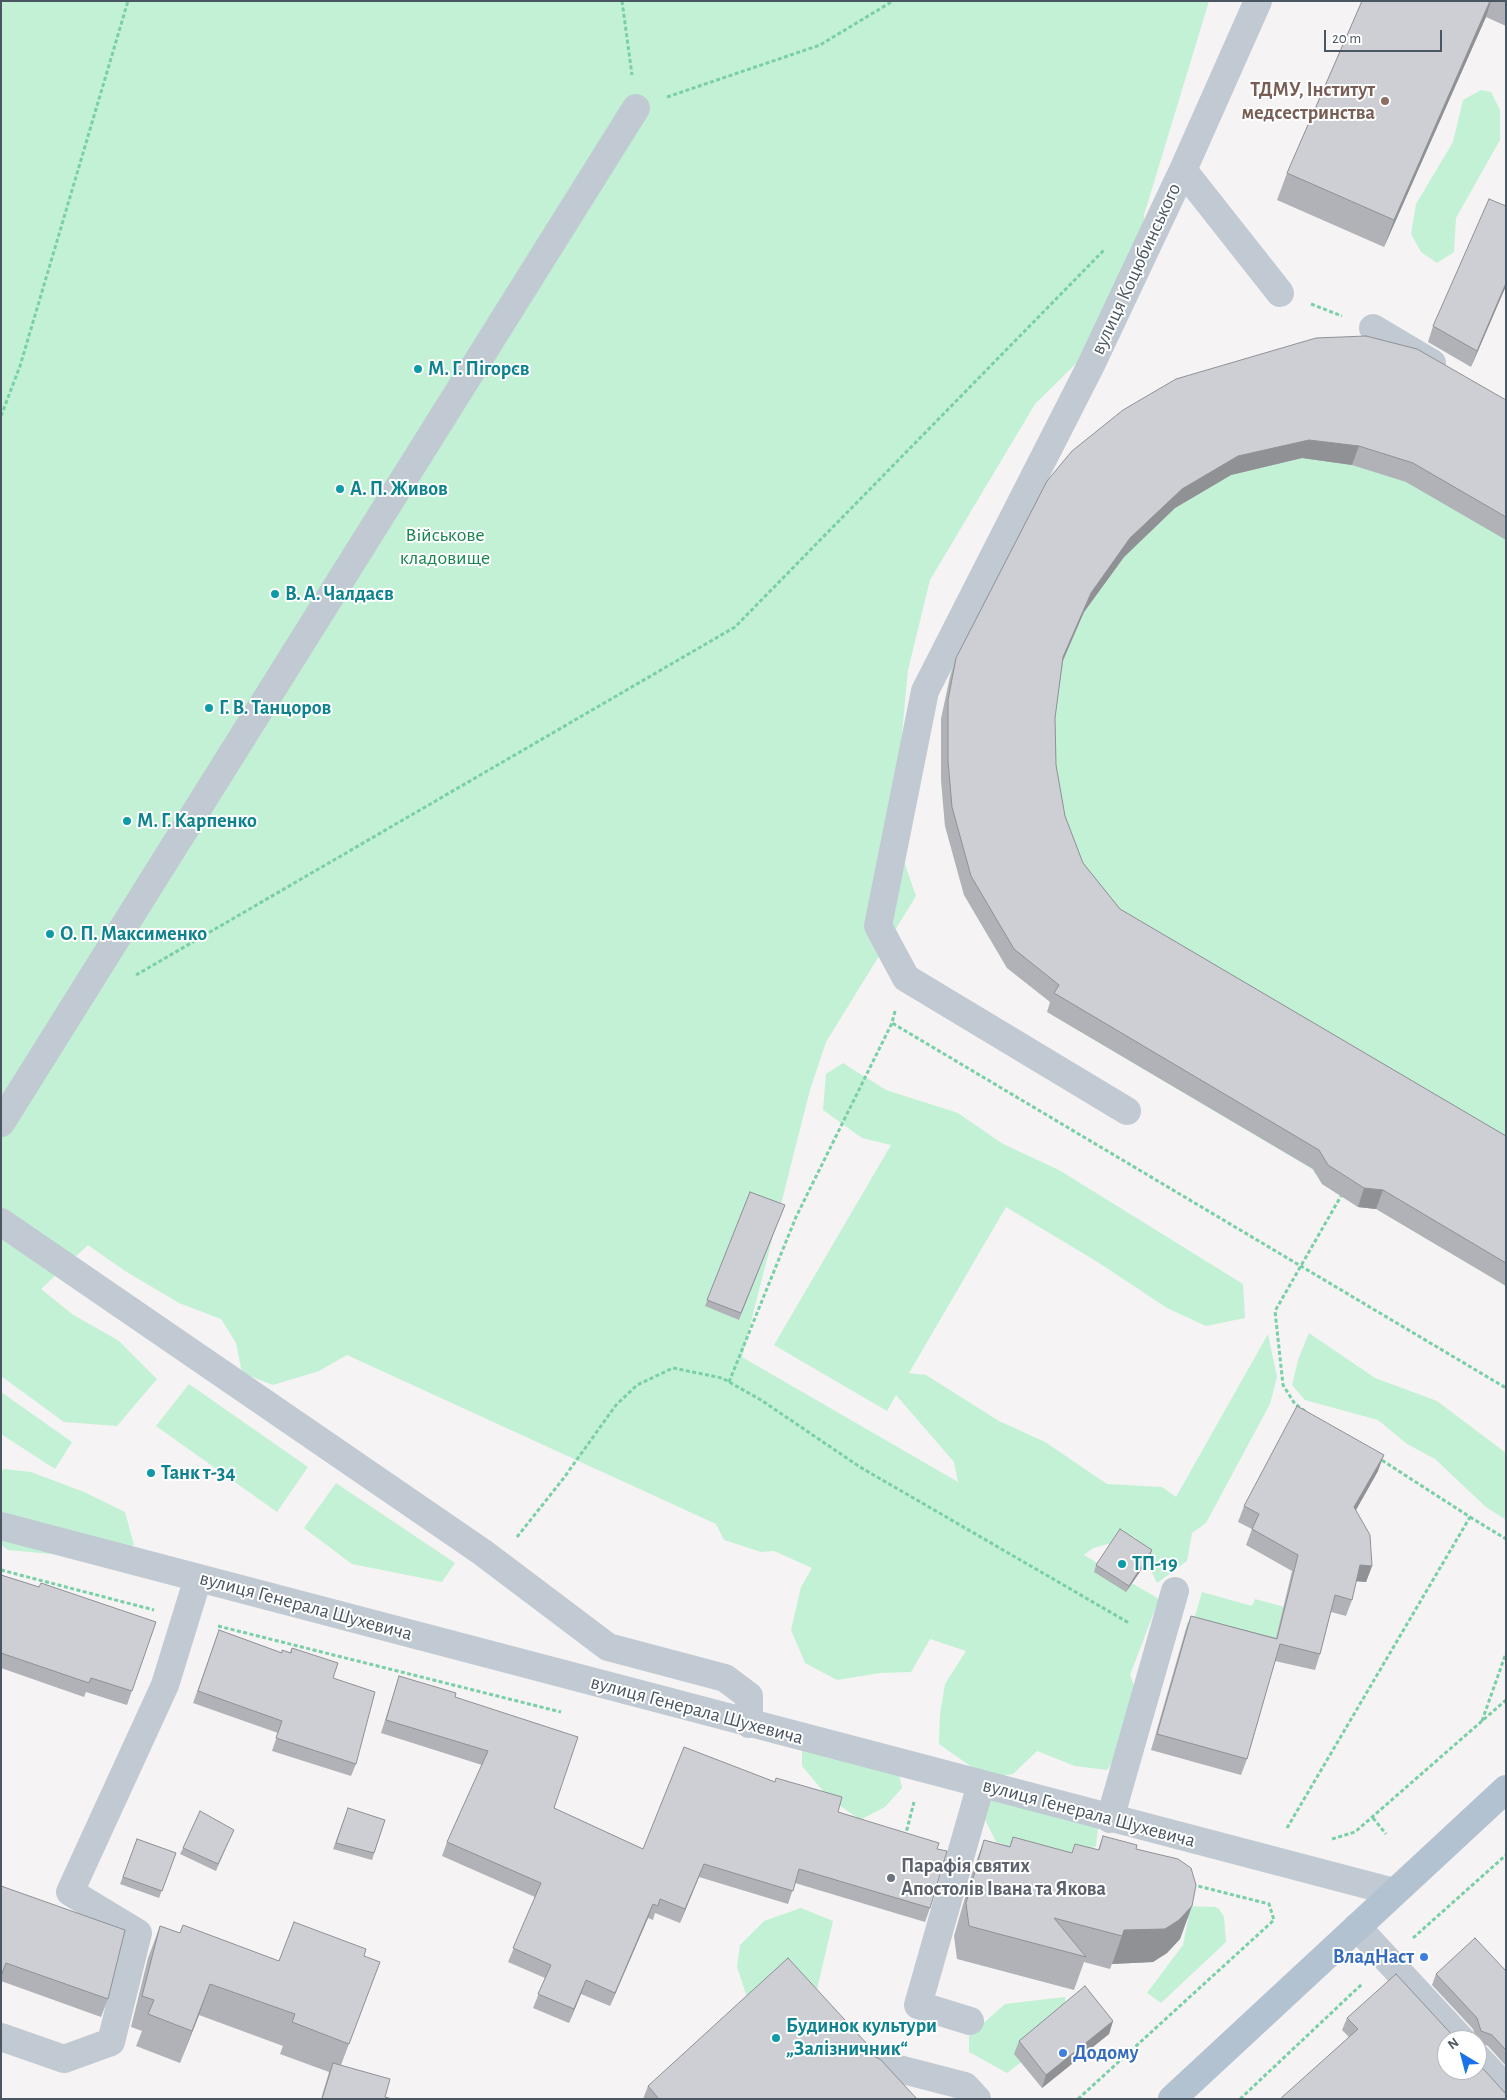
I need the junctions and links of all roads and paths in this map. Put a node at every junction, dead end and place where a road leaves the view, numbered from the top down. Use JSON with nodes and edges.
{"nodes":[{"id":1,"x":128,"y":1,"type":"edge"},
{"id":2,"x":622,"y":1,"type":"edge"},
{"id":3,"x":893,"y":1,"type":"edge"},
{"id":4,"x":1258,"y":1,"type":"edge"},
{"id":5,"x":636,"y":108,"type":"junction"},
{"id":6,"x":1183,"y":170,"type":"junction"},
{"id":7,"x":1106,"y":249,"type":"dead end"},
{"id":8,"x":1280,"y":292,"type":"joint"},
{"id":9,"x":1373,"y":328,"type":"joint"},
{"id":10,"x":1456,"y":377,"type":"edge"},
{"id":11,"x":1,"y":416,"type":"edge"},
{"id":12,"x":130,"y":978,"type":"dead end"},
{"id":13,"x":906,"y":978,"type":"junction"},
{"id":14,"x":892,"y":1023,"type":"junction"},
{"id":15,"x":1127,"y":1111,"type":"dead end"},
{"id":16,"x":1,"y":1123,"type":"edge"},
{"id":17,"x":1341,"y":1196,"type":"edge"},
{"id":18,"x":1,"y":1222,"type":"edge"},
{"id":19,"x":1301,"y":1265,"type":"junction"},
{"id":20,"x":729,"y":1382,"type":"junction"},
{"id":21,"x":1506,"y":1388,"type":"edge"},
{"id":22,"x":1312,"y":1415,"type":"edge"},
{"id":23,"x":1379,"y":1458,"type":"edge"},
{"id":24,"x":1470,"y":1517,"type":"junction"},
{"id":25,"x":1,"y":1526,"type":"edge"},
{"id":26,"x":1506,"y":1539,"type":"edge"},
{"id":27,"x":496,"y":1562,"type":"junction"},
{"id":28,"x":1,"y":1570,"type":"edge"},
{"id":29,"x":198,"y":1578,"type":"junction"},
{"id":30,"x":1175,"y":1591,"type":"dead end"},
{"id":31,"x":186,"y":1618,"type":"junction"},
{"id":32,"x":1162,"y":1640,"type":"junction"},
{"id":33,"x":1506,"y":1653,"type":"edge"},
{"id":34,"x":1506,"y":1700,"type":"edge"},
{"id":35,"x":570,"y":1714,"type":"dead end"},
{"id":36,"x":1481,"y":1722,"type":"junction"},
{"id":37,"x":749,"y":1724,"type":"junction"},
{"id":38,"x":981,"y":1784,"type":"junction"},
{"id":39,"x":1506,"y":1789,"type":"edge"},
{"id":40,"x":915,"y":1799,"type":"dead end"},
{"id":41,"x":1373,"y":1818,"type":"junction"},
{"id":42,"x":1110,"y":1819,"type":"junction"},
{"id":43,"x":1285,"y":1833,"type":"dead end"},
{"id":44,"x":1386,"y":1834,"type":"dead end"},
{"id":45,"x":904,"y":1840,"type":"edge"},
{"id":46,"x":1329,"y":1840,"type":"dead end"},
{"id":47,"x":1190,"y":1884,"type":"edge"},
{"id":48,"x":1394,"y":1892,"type":"junction"},
{"id":49,"x":1357,"y":1927,"type":"junction"},
{"id":50,"x":970,"y":2021,"type":"dead end"},
{"id":51,"x":1453,"y":2030,"type":"edge"},
{"id":52,"x":1,"y":2037,"type":"edge"},
{"id":53,"x":876,"y":2063,"type":"edge"},
{"id":54,"x":1487,"y":2068,"type":"edge"},
{"id":55,"x":1506,"y":2088,"type":"edge"},
{"id":56,"x":977,"y":2099,"type":"edge"},
{"id":57,"x":1078,"y":2099,"type":"edge"},
{"id":58,"x":1172,"y":2099,"type":"edge"}],
"edges":[{"from":1,"to":11,"type":"path"},
{"from":2,"to":5,"type":"path"},
{"from":3,"to":5,"type":"path"},
{"from":4,"to":6,"type":"street","name":"вулиця Коцюбинського"},
{"from":5,"to":16,"type":"street"},
{"from":6,"to":8,"type":"street","name":"вулиця Коцюбинського"},
{"from":6,"to":13,"type":"street","name":"вулиця Коцюбинського"},
{"from":7,"to":12,"type":"path"},
{"from":8,"to":9,"type":"path"},
{"from":9,"to":10,"type":"street"},
{"from":13,"to":14,"type":"path"},
{"from":13,"to":15,"type":"street"},
{"from":14,"to":19,"type":"path"},
{"from":14,"to":20,"type":"path"},
{"from":17,"to":19,"type":"path"},
{"from":18,"to":27,"type":"street"},
{"from":19,"to":21,"type":"path"},
{"from":19,"to":22,"type":"path"},
{"from":20,"to":27,"type":"path"},
{"from":20,"to":32,"type":"path"},
{"from":23,"to":24,"type":"path"},
{"from":24,"to":26,"type":"path"},
{"from":24,"to":43,"type":"path"},
{"from":25,"to":29,"type":"street","name":"вулиця Генерала Шухевича"},
{"from":27,"to":37,"type":"street"},
{"from":28,"to":31,"type":"path"},
{"from":29,"to":31,"type":"street"},
{"from":29,"to":37,"type":"street","name":"вулиця Генерала Шухевича"},
{"from":30,"to":32,"type":"street"},
{"from":31,"to":35,"type":"path"},
{"from":31,"to":52,"type":"street"},
{"from":32,"to":42,"type":"street"},
{"from":33,"to":36,"type":"path"},
{"from":34,"to":36,"type":"path"},
{"from":36,"to":41,"type":"path"},
{"from":37,"to":38,"type":"street","name":"вулиця Генерала Шухевича"},
{"from":38,"to":42,"type":"street","name":"вулиця Генерала Шухевича"},
{"from":38,"to":50,"type":"street"},
{"from":39,"to":48,"type":"main road"},
{"from":40,"to":45,"type":"path"},
{"from":41,"to":44,"type":"path"},
{"from":41,"to":46,"type":"path"},
{"from":42,"to":48,"type":"street","name":"вулиця Генерала Шухевича"},
{"from":47,"to":57,"type":"path"},
{"from":48,"to":49,"type":"main road"},
{"from":49,"to":51,"type":"street"},
{"from":49,"to":58,"type":"main road"},
{"from":53,"to":56,"type":"street"},
{"from":54,"to":55,"type":"street"}]}
